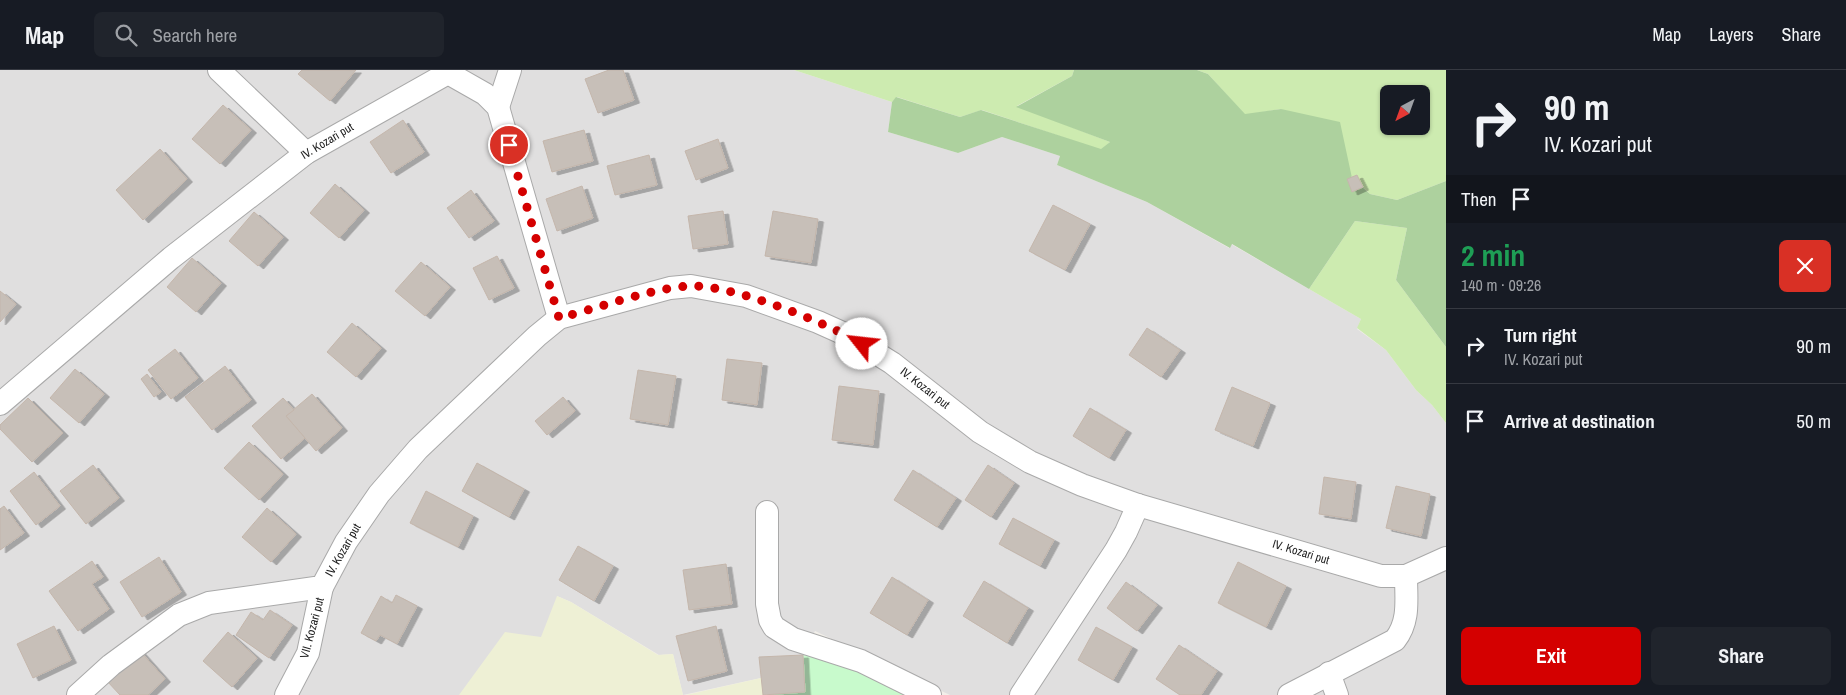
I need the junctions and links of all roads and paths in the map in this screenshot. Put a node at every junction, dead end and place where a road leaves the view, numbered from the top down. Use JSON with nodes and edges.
{"nodes":[{"id":1,"x":219,"y":70,"type":"edge"},
{"id":2,"x":510,"y":70,"type":"edge"},
{"id":3,"x":450,"y":71,"type":"edge"},
{"id":4,"x":498,"y":107,"type":"junction"},
{"id":5,"x":306,"y":153,"type":"junction"},
{"id":6,"x":559,"y":318,"type":"junction"},
{"id":7,"x":0,"y":404,"type":"edge"},
{"id":8,"x":1138,"y":505,"type":"junction"},
{"id":9,"x":767,"y":512,"type":"dead end"},
{"id":10,"x":1446,"y":558,"type":"edge"},
{"id":11,"x":1406,"y":576,"type":"junction"},
{"id":12,"x":322,"y":587,"type":"junction"},
{"id":13,"x":1329,"y":673,"type":"junction"},
{"id":14,"x":78,"y":695,"type":"edge"},
{"id":15,"x":286,"y":695,"type":"edge"},
{"id":16,"x":930,"y":695,"type":"edge"},
{"id":17,"x":1021,"y":695,"type":"edge"},
{"id":18,"x":1289,"y":695,"type":"edge"},
{"id":19,"x":1337,"y":695,"type":"edge"}],
"edges":[{"from":1,"to":5,"type":"street"},
{"from":2,"to":4,"type":"street"},
{"from":3,"to":4,"type":"street","name":"IV. Kozari put"},
{"from":3,"to":5,"type":"street","name":"IV. Kozari put"},
{"from":4,"to":6,"type":"street"},
{"from":5,"to":7,"type":"street","name":"IV. Kozari put"},
{"from":6,"to":8,"type":"street","name":"IV. Kozari put"},
{"from":6,"to":12,"type":"street","name":"IV. Kozari put"},
{"from":8,"to":11,"type":"street","name":"IV. Kozari put"},
{"from":8,"to":17,"type":"street"},
{"from":9,"to":16,"type":"street"},
{"from":10,"to":11,"type":"street","name":"IV. Kozari put"},
{"from":11,"to":13,"type":"street"},
{"from":12,"to":14,"type":"street","name":"IV. Kozari put"},
{"from":12,"to":15,"type":"street","name":"VII. Kozari put"},
{"from":13,"to":18,"type":"street"},
{"from":13,"to":19,"type":"street"}]}
